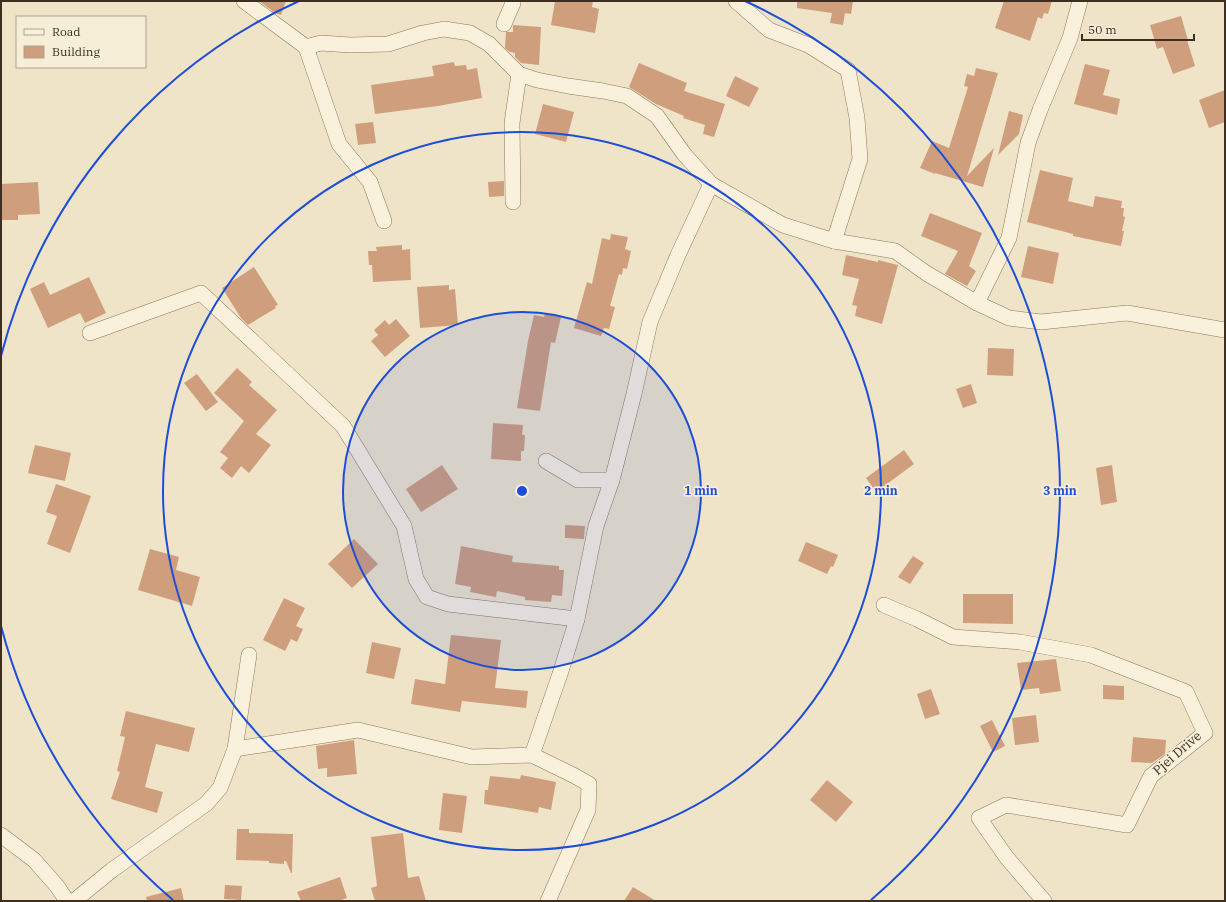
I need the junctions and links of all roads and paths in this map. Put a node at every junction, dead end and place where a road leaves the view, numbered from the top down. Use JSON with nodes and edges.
{"nodes":[{"id":1,"x":244,"y":1,"type":"edge"},
{"id":2,"x":512,"y":1,"type":"edge"},
{"id":3,"x":736,"y":1,"type":"edge"},
{"id":4,"x":1080,"y":1,"type":"edge"},
{"id":5,"x":504,"y":24,"type":"dead end"},
{"id":6,"x":306,"y":47,"type":"junction"},
{"id":7,"x":519,"y":74,"type":"junction"},
{"id":8,"x":711,"y":184,"type":"junction"},
{"id":9,"x":513,"y":202,"type":"dead end"},
{"id":10,"x":384,"y":221,"type":"dead end"},
{"id":11,"x":834,"y":241,"type":"junction"},
{"id":12,"x":977,"y":303,"type":"junction"},
{"id":13,"x":1225,"y":330,"type":"edge"},
{"id":14,"x":90,"y":333,"type":"dead end"},
{"id":15,"x":546,"y":461,"type":"dead end"},
{"id":16,"x":612,"y":480,"type":"junction"},
{"id":17,"x":884,"y":604,"type":"dead end"},
{"id":18,"x":577,"y":619,"type":"junction"},
{"id":19,"x":249,"y":655,"type":"dead end"},
{"id":20,"x":235,"y":749,"type":"junction"},
{"id":21,"x":532,"y":755,"type":"junction"},
{"id":22,"x":1,"y":835,"type":"edge"},
{"id":23,"x":67,"y":901,"type":"edge"},
{"id":24,"x":74,"y":901,"type":"edge"},
{"id":25,"x":548,"y":901,"type":"edge"},
{"id":26,"x":1044,"y":901,"type":"edge"}],
"edges":[{"from":1,"to":6,"type":"street"},
{"from":2,"to":5,"type":"street"},
{"from":3,"to":11,"type":"street"},
{"from":4,"to":12,"type":"street"},
{"from":6,"to":7,"type":"street"},
{"from":6,"to":10,"type":"street"},
{"from":7,"to":8,"type":"street"},
{"from":7,"to":9,"type":"street"},
{"from":8,"to":11,"type":"street"},
{"from":8,"to":16,"type":"street"},
{"from":11,"to":12,"type":"street"},
{"from":12,"to":13,"type":"street"},
{"from":14,"to":18,"type":"street"},
{"from":15,"to":16,"type":"street"},
{"from":16,"to":18,"type":"street"},
{"from":17,"to":26,"type":"street","name":"Pjei Drive"},
{"from":18,"to":21,"type":"street"},
{"from":19,"to":20,"type":"street"},
{"from":20,"to":21,"type":"street"},
{"from":20,"to":24,"type":"street"},
{"from":21,"to":25,"type":"street"},
{"from":22,"to":23,"type":"street"}]}
